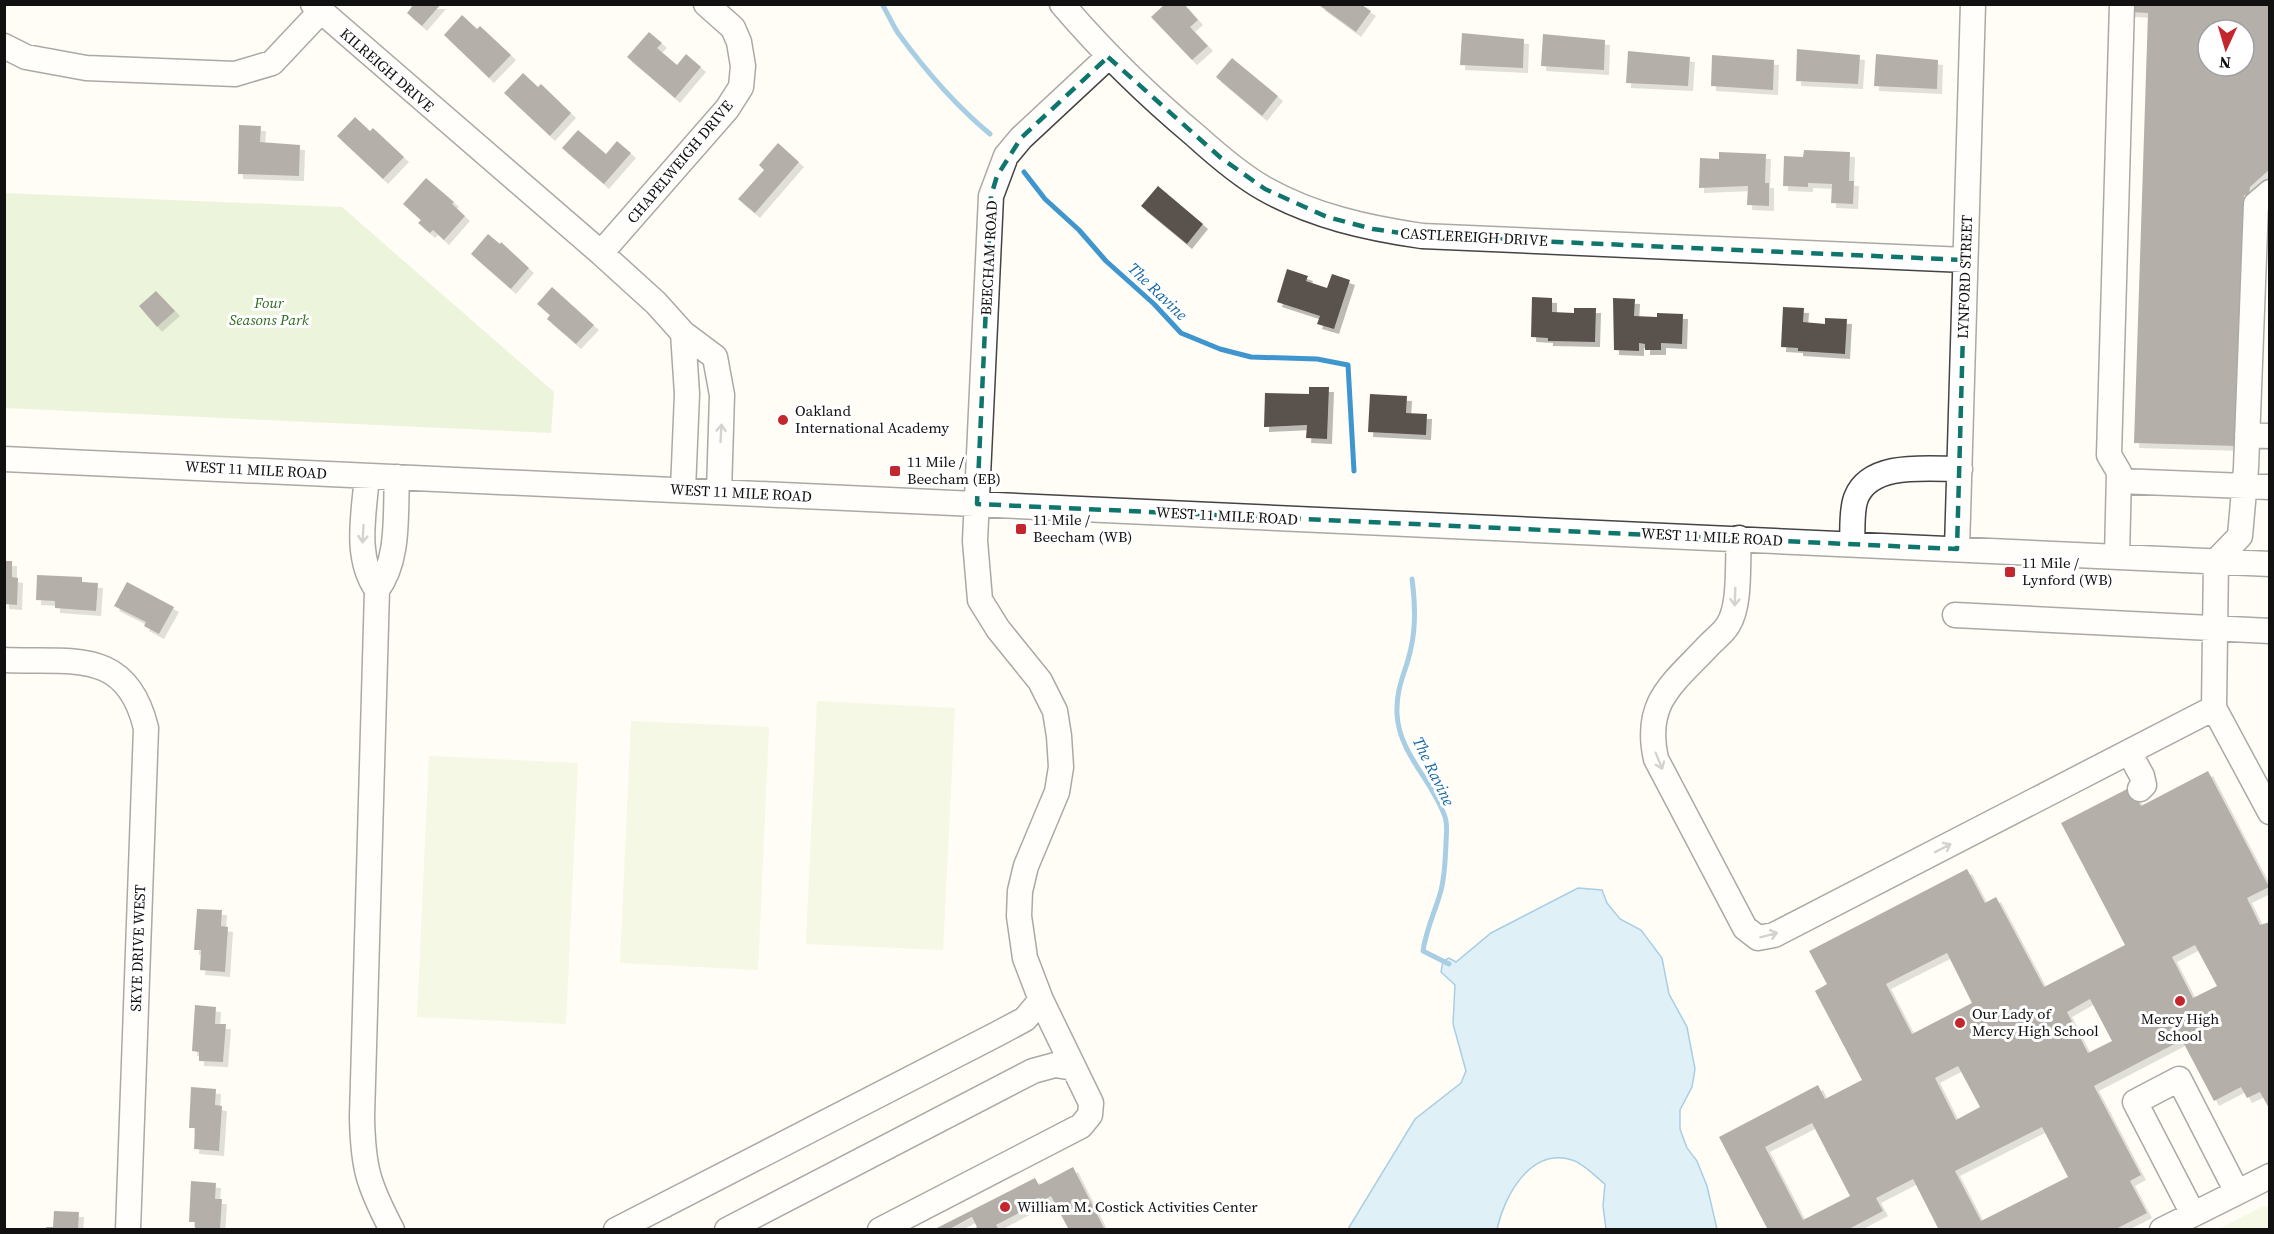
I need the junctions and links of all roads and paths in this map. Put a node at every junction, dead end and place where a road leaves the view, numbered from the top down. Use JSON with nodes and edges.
{"nodes":[{"id":1,"x":706,"y":4,"type":"edge"},
{"id":2,"x":1062,"y":4,"type":"edge"},
{"id":3,"x":1972,"y":4,"type":"edge"},
{"id":4,"x":2122,"y":4,"type":"edge"},
{"id":5,"x":317,"y":8,"type":"edge"},
{"id":6,"x":4,"y":46,"type":"edge"},
{"id":7,"x":1108,"y":57,"type":"junction"},
{"id":8,"x":2270,"y":192,"type":"edge"},
{"id":9,"x":2262,"y":224,"type":"edge"},
{"id":10,"x":601,"y":253,"type":"junction"},
{"id":11,"x":1965,"y":260,"type":"junction"},
{"id":12,"x":2261,"y":278,"type":"edge"},
{"id":13,"x":2261,"y":329,"type":"edge"},
{"id":14,"x":683,"y":333,"type":"junction"},
{"id":15,"x":2259,"y":387,"type":"edge"},
{"id":16,"x":2258,"y":435,"type":"edge"},
{"id":17,"x":4,"y":459,"type":"edge"},
{"id":18,"x":1960,"y":469,"type":"junction"},
{"id":19,"x":367,"y":476,"type":"junction"},
{"id":20,"x":397,"y":477,"type":"junction"},
{"id":21,"x":2119,"y":480,"type":"junction"},
{"id":22,"x":2244,"y":486,"type":"junction"},
{"id":23,"x":2270,"y":487,"type":"edge"},
{"id":24,"x":683,"y":490,"type":"junction"},
{"id":25,"x":719,"y":492,"type":"junction"},
{"id":26,"x":977,"y":504,"type":"junction"},
{"id":27,"x":1739,"y":538,"type":"junction"},
{"id":28,"x":1852,"y":544,"type":"junction"},
{"id":29,"x":1957,"y":549,"type":"junction"},
{"id":30,"x":2117,"y":557,"type":"junction"},
{"id":31,"x":2216,"y":561,"type":"junction"},
{"id":32,"x":2270,"y":564,"type":"edge"},
{"id":33,"x":377,"y":590,"type":"junction"},
{"id":34,"x":1955,"y":615,"type":"dead end"},
{"id":35,"x":2215,"y":629,"type":"junction"},
{"id":36,"x":2270,"y":632,"type":"edge"},
{"id":37,"x":4,"y":660,"type":"edge"},
{"id":38,"x":2214,"y":708,"type":"junction"},
{"id":39,"x":2129,"y":752,"type":"junction"},
{"id":40,"x":2140,"y":789,"type":"dead end"},
{"id":41,"x":2270,"y":812,"type":"edge"},
{"id":42,"x":1041,"y":1000,"type":"junction"},
{"id":43,"x":1074,"y":1068,"type":"junction"},
{"id":44,"x":2270,"y":1176,"type":"edge"},
{"id":45,"x":2237,"y":1192,"type":"junction"},
{"id":46,"x":2193,"y":1214,"type":"junction"},
{"id":47,"x":128,"y":1230,"type":"edge"},
{"id":48,"x":392,"y":1230,"type":"edge"},
{"id":49,"x":616,"y":1230,"type":"edge"},
{"id":50,"x":727,"y":1230,"type":"edge"},
{"id":51,"x":880,"y":1230,"type":"edge"},
{"id":52,"x":2162,"y":1230,"type":"edge"}],
"edges":[{"from":1,"to":10,"type":"street","name":"CHAPELWEIGH DRIVE"},
{"from":2,"to":7,"type":"street","name":"CASTLEREIGH DRIVE"},
{"from":3,"to":11,"type":"street","name":"LYNFORD STREET"},
{"from":4,"to":21,"type":"street"},
{"from":5,"to":6,"type":"street","name":"KILREIGH DRIVE"},
{"from":5,"to":10,"type":"street","name":"KILREIGH DRIVE"},
{"from":7,"to":11,"type":"street","name":"CASTLEREIGH DRIVE"},
{"from":7,"to":26,"type":"street","name":"BEECHAM ROAD"},
{"from":8,"to":9,"type":"street"},
{"from":9,"to":12,"type":"street"},
{"from":10,"to":14,"type":"street","name":"KILREIGH DRIVE"},
{"from":11,"to":18,"type":"street","name":"LYNFORD STREET"},
{"from":12,"to":13,"type":"street"},
{"from":13,"to":15,"type":"street"},
{"from":14,"to":24,"type":"street"},
{"from":25,"to":14,"type":"street","name":"KILREIGH DRIVE","one_way":true},
{"from":15,"to":16,"type":"street"},
{"from":16,"to":22,"type":"street"},
{"from":17,"to":19,"type":"street","name":"WEST 11 MILE ROAD"},
{"from":18,"to":28,"type":"street"},
{"from":18,"to":29,"type":"street","name":"LYNFORD STREET"},
{"from":19,"to":20,"type":"street","name":"WEST 11 MILE ROAD"},
{"from":19,"to":33,"type":"street","one_way":true},
{"from":20,"to":24,"type":"street","name":"WEST 11 MILE ROAD"},
{"from":20,"to":33,"type":"street"},
{"from":21,"to":22,"type":"street"},
{"from":21,"to":30,"type":"street"},
{"from":22,"to":23,"type":"street"},
{"from":22,"to":31,"type":"street"},
{"from":24,"to":25,"type":"street","name":"WEST 11 MILE ROAD"},
{"from":25,"to":26,"type":"street","name":"WEST 11 MILE ROAD"},
{"from":26,"to":27,"type":"street","name":"WEST 11 MILE ROAD"},
{"from":26,"to":42,"type":"street","name":"BEECHAM ROAD"},
{"from":27,"to":28,"type":"street","name":"WEST 11 MILE ROAD"},
{"from":27,"to":39,"type":"street","one_way":true},
{"from":28,"to":29,"type":"street","name":"WEST 11 MILE ROAD"},
{"from":29,"to":30,"type":"street","name":"WEST 11 MILE ROAD"},
{"from":30,"to":31,"type":"street","name":"WEST 11 MILE ROAD"},
{"from":31,"to":32,"type":"street","name":"WEST 11 MILE ROAD"},
{"from":31,"to":35,"type":"street"},
{"from":33,"to":48,"type":"street"},
{"from":34,"to":35,"type":"street"},
{"from":35,"to":36,"type":"street"},
{"from":35,"to":38,"type":"street"},
{"from":37,"to":47,"type":"street","name":"SKYE DRIVE WEST"},
{"from":38,"to":39,"type":"street"},
{"from":38,"to":41,"type":"street"},
{"from":39,"to":40,"type":"street"},
{"from":42,"to":43,"type":"street","name":"BEECHAM ROAD"},
{"from":42,"to":49,"type":"street"},
{"from":43,"to":50,"type":"street"},
{"from":43,"to":51,"type":"street","name":"BEECHAM ROAD"},
{"from":44,"to":45,"type":"street"},
{"from":45,"to":46,"type":"street"},
{"from":45,"to":46,"type":"street"},
{"from":46,"to":52,"type":"street"}]}
